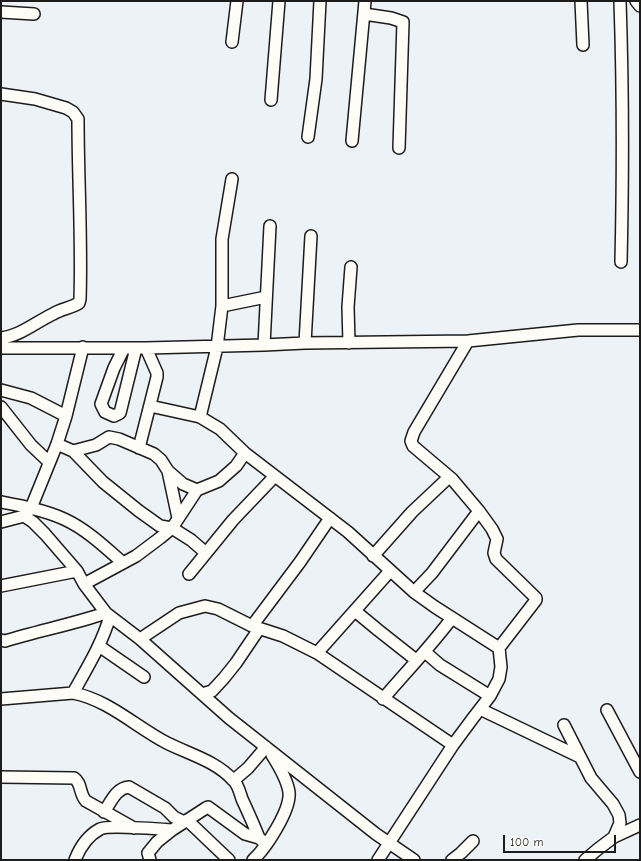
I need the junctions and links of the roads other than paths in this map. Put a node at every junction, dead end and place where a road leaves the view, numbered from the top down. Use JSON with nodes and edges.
{"nodes":[{"id":1,"x":237,"y":1,"type":"edge"},
{"id":2,"x":279,"y":1,"type":"edge"},
{"id":3,"x":320,"y":1,"type":"edge"},
{"id":4,"x":365,"y":1,"type":"edge"},
{"id":5,"x":581,"y":1,"type":"edge"},
{"id":6,"x":620,"y":1,"type":"edge"},
{"id":7,"x":636,"y":1,"type":"edge"},
{"id":8,"x":640,"y":6,"type":"edge"},
{"id":9,"x":1,"y":12,"type":"edge"},
{"id":10,"x":34,"y":14,"type":"dead end"},
{"id":11,"x":364,"y":14,"type":"junction"},
{"id":12,"x":232,"y":42,"type":"dead end"},
{"id":13,"x":583,"y":45,"type":"dead end"},
{"id":14,"x":1,"y":94,"type":"edge"},
{"id":15,"x":271,"y":100,"type":"dead end"},
{"id":16,"x":308,"y":137,"type":"dead end"},
{"id":17,"x":352,"y":140,"type":"dead end"},
{"id":18,"x":399,"y":148,"type":"dead end"},
{"id":19,"x":232,"y":179,"type":"dead end"},
{"id":20,"x":270,"y":226,"type":"dead end"},
{"id":21,"x":311,"y":236,"type":"dead end"},
{"id":22,"x":621,"y":262,"type":"dead end"},
{"id":23,"x":351,"y":268,"type":"dead end"},
{"id":24,"x":266,"y":297,"type":"junction"},
{"id":25,"x":222,"y":306,"type":"junction"},
{"id":26,"x":640,"y":330,"type":"edge"},
{"id":27,"x":1,"y":338,"type":"edge"},
{"id":28,"x":468,"y":341,"type":"junction"},
{"id":29,"x":305,"y":343,"type":"junction"},
{"id":30,"x":349,"y":343,"type":"junction"},
{"id":31,"x":264,"y":346,"type":"junction"},
{"id":32,"x":83,"y":347,"type":"junction"},
{"id":33,"x":216,"y":347,"type":"junction"},
{"id":34,"x":1,"y":348,"type":"edge"},
{"id":35,"x":124,"y":348,"type":"junction"},
{"id":36,"x":141,"y":348,"type":"junction"},
{"id":37,"x":1,"y":390,"type":"edge"},
{"id":38,"x":150,"y":406,"type":"junction"},
{"id":39,"x":1,"y":408,"type":"edge"},
{"id":40,"x":66,"y":416,"type":"junction"},
{"id":41,"x":200,"y":417,"type":"junction"},
{"id":42,"x":57,"y":444,"type":"junction"},
{"id":43,"x":139,"y":448,"type":"junction"},
{"id":44,"x":73,"y":451,"type":"junction"},
{"id":45,"x":246,"y":453,"type":"junction"},
{"id":46,"x":49,"y":462,"type":"junction"},
{"id":47,"x":168,"y":471,"type":"junction"},
{"id":48,"x":275,"y":476,"type":"junction"},
{"id":49,"x":450,"y":479,"type":"junction"},
{"id":50,"x":197,"y":490,"type":"junction"},
{"id":51,"x":1,"y":502,"type":"edge"},
{"id":52,"x":479,"y":511,"type":"junction"},
{"id":53,"x":27,"y":512,"type":"junction"},
{"id":54,"x":178,"y":518,"type":"junction"},
{"id":55,"x":330,"y":518,"type":"junction"},
{"id":56,"x":1,"y":522,"type":"edge"},
{"id":57,"x":172,"y":528,"type":"junction"},
{"id":58,"x":206,"y":553,"type":"junction"},
{"id":59,"x":373,"y":556,"type":"junction"},
{"id":60,"x":123,"y":563,"type":"junction"},
{"id":61,"x":77,"y":571,"type":"junction"},
{"id":62,"x":390,"y":571,"type":"junction"},
{"id":63,"x":189,"y":574,"type":"dead end"},
{"id":64,"x":84,"y":584,"type":"junction"},
{"id":65,"x":1,"y":586,"type":"edge"},
{"id":66,"x":414,"y":592,"type":"junction"},
{"id":67,"x":355,"y":611,"type":"junction"},
{"id":68,"x":108,"y":614,"type":"junction"},
{"id":69,"x":452,"y":618,"type":"junction"},
{"id":70,"x":256,"y":627,"type":"junction"},
{"id":71,"x":140,"y":639,"type":"junction"},
{"id":72,"x":1,"y":640,"type":"edge"},
{"id":73,"x":99,"y":646,"type":"junction"},
{"id":74,"x":499,"y":648,"type":"junction"},
{"id":75,"x":425,"y":652,"type":"junction"},
{"id":76,"x":317,"y":654,"type":"junction"},
{"id":77,"x":416,"y":660,"type":"junction"},
{"id":78,"x":144,"y":677,"type":"dead end"},
{"id":79,"x":73,"y":693,"type":"junction"},
{"id":80,"x":202,"y":694,"type":"junction"},
{"id":81,"x":490,"y":696,"type":"junction"},
{"id":82,"x":1,"y":699,"type":"edge"},
{"id":83,"x":383,"y":699,"type":"junction"},
{"id":84,"x":480,"y":709,"type":"junction"},
{"id":85,"x":606,"y":710,"type":"dead end"},
{"id":86,"x":564,"y":726,"type":"dead end"},
{"id":87,"x":453,"y":745,"type":"junction"},
{"id":88,"x":266,"y":747,"type":"junction"},
{"id":89,"x":580,"y":757,"type":"junction"},
{"id":90,"x":640,"y":772,"type":"edge"},
{"id":91,"x":1,"y":777,"type":"edge"},
{"id":92,"x":234,"y":780,"type":"junction"},
{"id":93,"x":104,"y":812,"type":"junction"},
{"id":94,"x":185,"y":821,"type":"junction"},
{"id":95,"x":640,"y":825,"type":"edge"},
{"id":96,"x":134,"y":828,"type":"junction"},
{"id":97,"x":172,"y":830,"type":"junction"},
{"id":98,"x":614,"y":837,"type":"junction"},
{"id":99,"x":262,"y":841,"type":"junction"},
{"id":100,"x":473,"y":841,"type":"dead end"},
{"id":101,"x":389,"y":844,"type":"junction"},
{"id":102,"x":75,"y":860,"type":"edge"},
{"id":103,"x":150,"y":860,"type":"edge"},
{"id":104,"x":229,"y":860,"type":"edge"},
{"id":105,"x":253,"y":860,"type":"edge"},
{"id":106,"x":378,"y":860,"type":"edge"},
{"id":107,"x":414,"y":860,"type":"edge"},
{"id":108,"x":452,"y":860,"type":"edge"},
{"id":109,"x":585,"y":860,"type":"edge"}],
"edges":[{"from":1,"to":12,"type":"street"},
{"from":2,"to":15,"type":"street"},
{"from":3,"to":16,"type":"street"},
{"from":4,"to":11,"type":"street"},
{"from":5,"to":13,"type":"street"},
{"from":6,"to":22,"type":"street"},
{"from":7,"to":8,"type":"street"},
{"from":9,"to":10,"type":"street"},
{"from":11,"to":17,"type":"street"},
{"from":11,"to":18,"type":"street"},
{"from":14,"to":27,"type":"street"},
{"from":19,"to":25,"type":"street"},
{"from":20,"to":24,"type":"street"},
{"from":21,"to":29,"type":"street"},
{"from":23,"to":30,"type":"street"},
{"from":24,"to":25,"type":"street"},
{"from":24,"to":31,"type":"street"},
{"from":25,"to":33,"type":"street"},
{"from":26,"to":28,"type":"street"},
{"from":28,"to":30,"type":"street"},
{"from":28,"to":49,"type":"street"},
{"from":29,"to":30,"type":"street"},
{"from":29,"to":31,"type":"street"},
{"from":31,"to":33,"type":"street"},
{"from":32,"to":34,"type":"street"},
{"from":32,"to":35,"type":"street"},
{"from":32,"to":40,"type":"street"},
{"from":33,"to":36,"type":"street"},
{"from":33,"to":41,"type":"street"},
{"from":35,"to":36,"type":"street"},
{"from":35,"to":36,"type":"street"},
{"from":36,"to":38,"type":"street"},
{"from":37,"to":40,"type":"street"},
{"from":38,"to":41,"type":"street"},
{"from":38,"to":43,"type":"street"},
{"from":39,"to":46,"type":"street"},
{"from":40,"to":42,"type":"street"},
{"from":41,"to":45,"type":"street"},
{"from":42,"to":44,"type":"street"},
{"from":42,"to":46,"type":"street"},
{"from":43,"to":44,"type":"street"},
{"from":43,"to":47,"type":"street"},
{"from":44,"to":57,"type":"street"},
{"from":45,"to":48,"type":"street"},
{"from":45,"to":50,"type":"street"},
{"from":46,"to":53,"type":"street"},
{"from":47,"to":50,"type":"street"},
{"from":47,"to":54,"type":"street"},
{"from":48,"to":55,"type":"street"},
{"from":48,"to":58,"type":"street"},
{"from":49,"to":52,"type":"street"},
{"from":49,"to":59,"type":"street"},
{"from":50,"to":54,"type":"street"},
{"from":51,"to":53,"type":"street"},
{"from":52,"to":66,"type":"street"},
{"from":52,"to":74,"type":"street"},
{"from":53,"to":56,"type":"street"},
{"from":53,"to":60,"type":"street"},
{"from":53,"to":61,"type":"street"},
{"from":54,"to":57,"type":"street"},
{"from":55,"to":59,"type":"street"},
{"from":55,"to":70,"type":"street"},
{"from":57,"to":58,"type":"street"},
{"from":57,"to":60,"type":"street"},
{"from":58,"to":63,"type":"street"},
{"from":59,"to":62,"type":"street"},
{"from":60,"to":64,"type":"street"},
{"from":61,"to":64,"type":"street"},
{"from":61,"to":65,"type":"street"},
{"from":62,"to":66,"type":"street"},
{"from":62,"to":67,"type":"street"},
{"from":64,"to":68,"type":"street"},
{"from":66,"to":69,"type":"street"},
{"from":67,"to":76,"type":"street"},
{"from":67,"to":77,"type":"street"},
{"from":68,"to":71,"type":"street"},
{"from":68,"to":72,"type":"street"},
{"from":68,"to":73,"type":"street"},
{"from":69,"to":74,"type":"street"},
{"from":69,"to":75,"type":"street"},
{"from":70,"to":71,"type":"street"},
{"from":70,"to":76,"type":"street"},
{"from":70,"to":80,"type":"street"},
{"from":71,"to":80,"type":"street"},
{"from":73,"to":78,"type":"street"},
{"from":73,"to":79,"type":"street"},
{"from":74,"to":81,"type":"street"},
{"from":75,"to":77,"type":"street"},
{"from":75,"to":81,"type":"street"},
{"from":76,"to":83,"type":"street"},
{"from":77,"to":83,"type":"street"},
{"from":79,"to":82,"type":"street"},
{"from":79,"to":92,"type":"street"},
{"from":80,"to":88,"type":"street"},
{"from":81,"to":84,"type":"street"},
{"from":83,"to":87,"type":"street"},
{"from":84,"to":87,"type":"street"},
{"from":84,"to":89,"type":"street"},
{"from":85,"to":90,"type":"street"},
{"from":86,"to":89,"type":"street"},
{"from":87,"to":101,"type":"street"},
{"from":88,"to":92,"type":"street"},
{"from":88,"to":99,"type":"street"},
{"from":88,"to":101,"type":"street"},
{"from":89,"to":98,"type":"street"},
{"from":91,"to":93,"type":"street"},
{"from":92,"to":99,"type":"street"},
{"from":93,"to":94,"type":"street"},
{"from":93,"to":96,"type":"street"},
{"from":94,"to":97,"type":"street"},
{"from":94,"to":99,"type":"street"},
{"from":94,"to":104,"type":"street"},
{"from":95,"to":98,"type":"street"},
{"from":96,"to":97,"type":"street"},
{"from":96,"to":102,"type":"street"},
{"from":97,"to":103,"type":"street"},
{"from":98,"to":109,"type":"street"},
{"from":99,"to":105,"type":"street"},
{"from":100,"to":108,"type":"street"},
{"from":101,"to":106,"type":"street"},
{"from":101,"to":107,"type":"street"}]}
